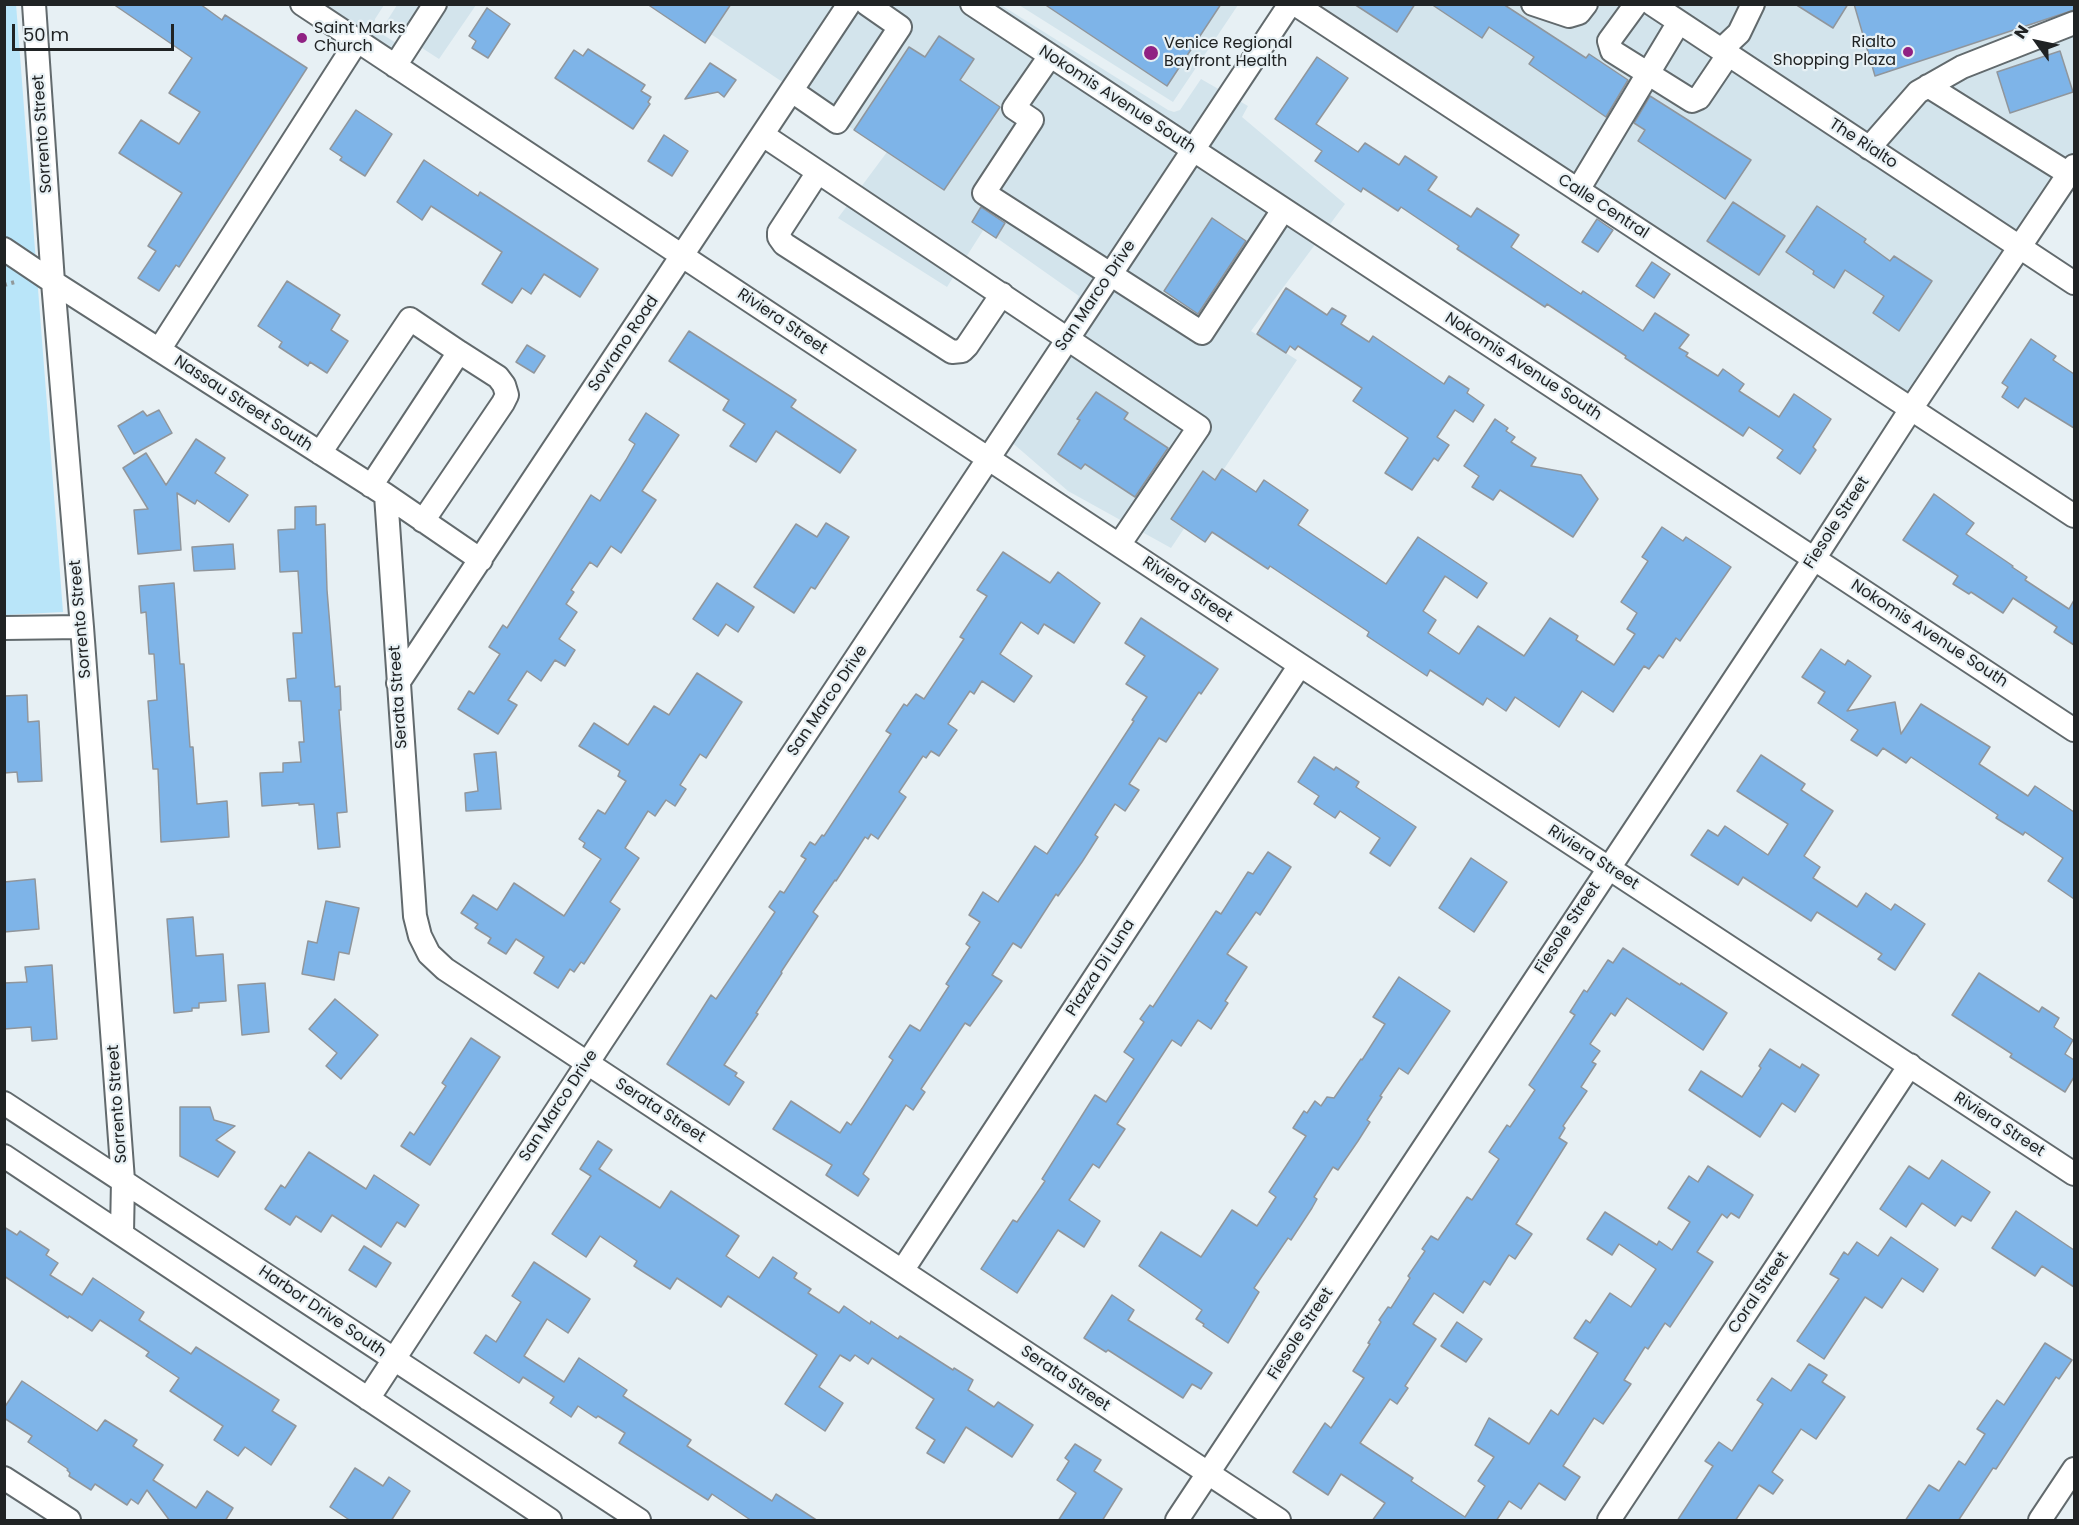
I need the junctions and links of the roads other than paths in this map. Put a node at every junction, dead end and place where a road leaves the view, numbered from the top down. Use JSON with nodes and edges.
{"nodes":[{"id":1,"x":34,"y":4,"type":"edge"},
{"id":2,"x":302,"y":4,"type":"edge"},
{"id":3,"x":435,"y":4,"type":"edge"},
{"id":4,"x":849,"y":4,"type":"edge"},
{"id":5,"x":867,"y":4,"type":"edge"},
{"id":6,"x":972,"y":4,"type":"edge"},
{"id":7,"x":1292,"y":4,"type":"edge"},
{"id":8,"x":1533,"y":4,"type":"edge"},
{"id":9,"x":1586,"y":4,"type":"edge"},
{"id":10,"x":1636,"y":4,"type":"edge"},
{"id":11,"x":1652,"y":4,"type":"edge"},
{"id":12,"x":1753,"y":4,"type":"edge"},
{"id":13,"x":1679,"y":22,"type":"junction"},
{"id":14,"x":2074,"y":23,"type":"edge"},
{"id":15,"x":357,"y":41,"type":"junction"},
{"id":16,"x":1724,"y":52,"type":"junction"},
{"id":17,"x":1050,"y":56,"type":"junction"},
{"id":18,"x":395,"y":66,"type":"junction"},
{"id":19,"x":1648,"y":74,"type":"junction"},
{"id":20,"x":1928,"y":86,"type":"junction"},
{"id":21,"x":792,"y":92,"type":"junction"},
{"id":22,"x":762,"y":135,"type":"junction"},
{"id":23,"x":1869,"y":148,"type":"junction"},
{"id":24,"x":1194,"y":151,"type":"junction"},
{"id":25,"x":2072,"y":170,"type":"edge"},
{"id":26,"x":818,"y":172,"type":"junction"},
{"id":27,"x":1578,"y":190,"type":"junction"},
{"id":28,"x":1283,"y":210,"type":"junction"},
{"id":29,"x":2020,"y":247,"type":"junction"},
{"id":30,"x":4,"y":249,"type":"edge"},
{"id":31,"x":683,"y":256,"type":"junction"},
{"id":32,"x":1111,"y":273,"type":"junction"},
{"id":33,"x":53,"y":282,"type":"junction"},
{"id":34,"x":2074,"y":283,"type":"edge"},
{"id":35,"x":1002,"y":294,"type":"junction"},
{"id":36,"x":1067,"y":339,"type":"junction"},
{"id":37,"x":159,"y":350,"type":"junction"},
{"id":38,"x":459,"y":352,"type":"junction"},
{"id":39,"x":1911,"y":409,"type":"junction"},
{"id":40,"x":320,"y":453,"type":"junction"},
{"id":41,"x":989,"y":459,"type":"junction"},
{"id":42,"x":378,"y":491,"type":"junction"},
{"id":43,"x":2074,"y":516,"type":"edge"},
{"id":44,"x":423,"y":521,"type":"junction"},
{"id":45,"x":1119,"y":545,"type":"junction"},
{"id":46,"x":1814,"y":559,"type":"junction"},
{"id":47,"x":481,"y":560,"type":"junction"},
{"id":48,"x":82,"y":627,"type":"junction"},
{"id":49,"x":4,"y":628,"type":"edge"},
{"id":50,"x":1300,"y":665,"type":"junction"},
{"id":51,"x":398,"y":683,"type":"junction"},
{"id":52,"x":2074,"y":730,"type":"edge"},
{"id":53,"x":1608,"y":868,"type":"junction"},
{"id":54,"x":588,"y":1063,"type":"junction"},
{"id":55,"x":1910,"y":1065,"type":"junction"},
{"id":56,"x":4,"y":1103,"type":"edge"},
{"id":57,"x":4,"y":1156,"type":"edge"},
{"id":58,"x":2074,"y":1174,"type":"edge"},
{"id":59,"x":123,"y":1180,"type":"junction"},
{"id":60,"x":122,"y":1233,"type":"junction"},
{"id":61,"x":902,"y":1270,"type":"junction"},
{"id":62,"x":393,"y":1359,"type":"junction"},
{"id":63,"x":368,"y":1400,"type":"junction"},
{"id":64,"x":2074,"y":1469,"type":"edge"},
{"id":65,"x":1208,"y":1474,"type":"junction"},
{"id":66,"x":4,"y":1478,"type":"edge"},
{"id":67,"x":2066,"y":1499,"type":"edge"},
{"id":68,"x":69,"y":1521,"type":"edge"},
{"id":69,"x":550,"y":1521,"type":"edge"},
{"id":70,"x":639,"y":1521,"type":"edge"},
{"id":71,"x":1177,"y":1521,"type":"edge"},
{"id":72,"x":1279,"y":1521,"type":"edge"},
{"id":73,"x":1609,"y":1521,"type":"edge"},
{"id":74,"x":2040,"y":1521,"type":"edge"}],
"edges":[{"from":1,"to":33,"type":"street","name":"Sorrento Street"},
{"from":2,"to":15,"type":"street","name":"Riviera Street"},
{"from":3,"to":18,"type":"street"},
{"from":4,"to":21,"type":"street","name":"Sovrano Road"},
{"from":5,"to":21,"type":"street"},
{"from":6,"to":17,"type":"street","name":"Nokomis Avenue South"},
{"from":7,"to":24,"type":"street","name":"San Marco Drive"},
{"from":7,"to":27,"type":"street","name":"Calle Central"},
{"from":8,"to":9,"type":"street"},
{"from":10,"to":19,"type":"street"},
{"from":11,"to":13,"type":"street","name":"The Rialto"},
{"from":12,"to":16,"type":"street"},
{"from":13,"to":16,"type":"street","name":"The Rialto"},
{"from":13,"to":19,"type":"street"},
{"from":14,"to":20,"type":"street"},
{"from":15,"to":18,"type":"street","name":"Riviera Street"},
{"from":15,"to":37,"type":"street"},
{"from":16,"to":19,"type":"street"},
{"from":16,"to":23,"type":"street","name":"The Rialto"},
{"from":17,"to":24,"type":"street","name":"Nokomis Avenue South"},
{"from":17,"to":32,"type":"street"},
{"from":18,"to":31,"type":"street","name":"Riviera Street"},
{"from":19,"to":27,"type":"street"},
{"from":20,"to":23,"type":"street"},
{"from":20,"to":25,"type":"street"},
{"from":21,"to":22,"type":"street","name":"Sovrano Road"},
{"from":22,"to":26,"type":"street"},
{"from":22,"to":31,"type":"street","name":"Sovrano Road"},
{"from":23,"to":29,"type":"street","name":"The Rialto"},
{"from":24,"to":28,"type":"street","name":"Nokomis Avenue South"},
{"from":24,"to":32,"type":"street","name":"San Marco Drive"},
{"from":25,"to":29,"type":"street","name":"Fiesole Street"},
{"from":26,"to":35,"type":"street"},
{"from":26,"to":35,"type":"street"},
{"from":27,"to":39,"type":"street","name":"Calle Central"},
{"from":28,"to":32,"type":"street"},
{"from":28,"to":46,"type":"street","name":"Nokomis Avenue South"},
{"from":29,"to":34,"type":"street","name":"The Rialto"},
{"from":29,"to":39,"type":"street","name":"Fiesole Street"},
{"from":30,"to":33,"type":"street","name":"Nassau Street South"},
{"from":31,"to":41,"type":"street","name":"Riviera Street"},
{"from":31,"to":47,"type":"street","name":"Sovrano Road"},
{"from":32,"to":36,"type":"street","name":"San Marco Drive"},
{"from":33,"to":37,"type":"street","name":"Nassau Street South"},
{"from":33,"to":48,"type":"street","name":"Sorrento Street"},
{"from":35,"to":36,"type":"street"},
{"from":36,"to":41,"type":"street","name":"San Marco Drive"},
{"from":36,"to":45,"type":"street"},
{"from":37,"to":40,"type":"street","name":"Nassau Street South"},
{"from":38,"to":40,"type":"street"},
{"from":38,"to":42,"type":"street"},
{"from":38,"to":44,"type":"street"},
{"from":39,"to":43,"type":"street","name":"Calle Central"},
{"from":39,"to":46,"type":"street","name":"Fiesole Street"},
{"from":40,"to":42,"type":"street","name":"Nassau Street South"},
{"from":41,"to":45,"type":"street","name":"Riviera Street"},
{"from":41,"to":54,"type":"street","name":"San Marco Drive"},
{"from":42,"to":44,"type":"street","name":"Nassau Street South"},
{"from":42,"to":51,"type":"street","name":"Serata Street"},
{"from":44,"to":47,"type":"street","name":"Nassau Street South"},
{"from":45,"to":50,"type":"street","name":"Riviera Street"},
{"from":46,"to":52,"type":"street","name":"Nokomis Avenue South"},
{"from":46,"to":53,"type":"street","name":"Fiesole Street"},
{"from":47,"to":51,"type":"street","name":"Sovrano Road"},
{"from":48,"to":49,"type":"street"},
{"from":48,"to":59,"type":"street","name":"Sorrento Street"},
{"from":50,"to":53,"type":"street","name":"Riviera Street"},
{"from":50,"to":61,"type":"street","name":"Piazza Di Luna"},
{"from":51,"to":54,"type":"street","name":"Serata Street"},
{"from":53,"to":55,"type":"street","name":"Riviera Street"},
{"from":53,"to":65,"type":"street","name":"Fiesole Street"},
{"from":54,"to":61,"type":"street","name":"Serata Street"},
{"from":54,"to":62,"type":"street","name":"San Marco Drive"},
{"from":55,"to":58,"type":"street","name":"Riviera Street"},
{"from":55,"to":73,"type":"street","name":"Coral Street"},
{"from":56,"to":59,"type":"street","name":"Harbor Drive South"},
{"from":57,"to":60,"type":"street"},
{"from":59,"to":60,"type":"street","name":"Sorrento Street"},
{"from":59,"to":62,"type":"street","name":"Harbor Drive South"},
{"from":60,"to":63,"type":"street"},
{"from":61,"to":65,"type":"street","name":"Serata Street"},
{"from":62,"to":63,"type":"street","name":"San Marco Drive"},
{"from":62,"to":70,"type":"street","name":"Harbor Drive South"},
{"from":63,"to":69,"type":"street"},
{"from":64,"to":67,"type":"street"},
{"from":65,"to":71,"type":"street","name":"Fiesole Street"},
{"from":65,"to":72,"type":"street","name":"Serata Street"},
{"from":66,"to":68,"type":"street"},
{"from":67,"to":74,"type":"street"}]}
